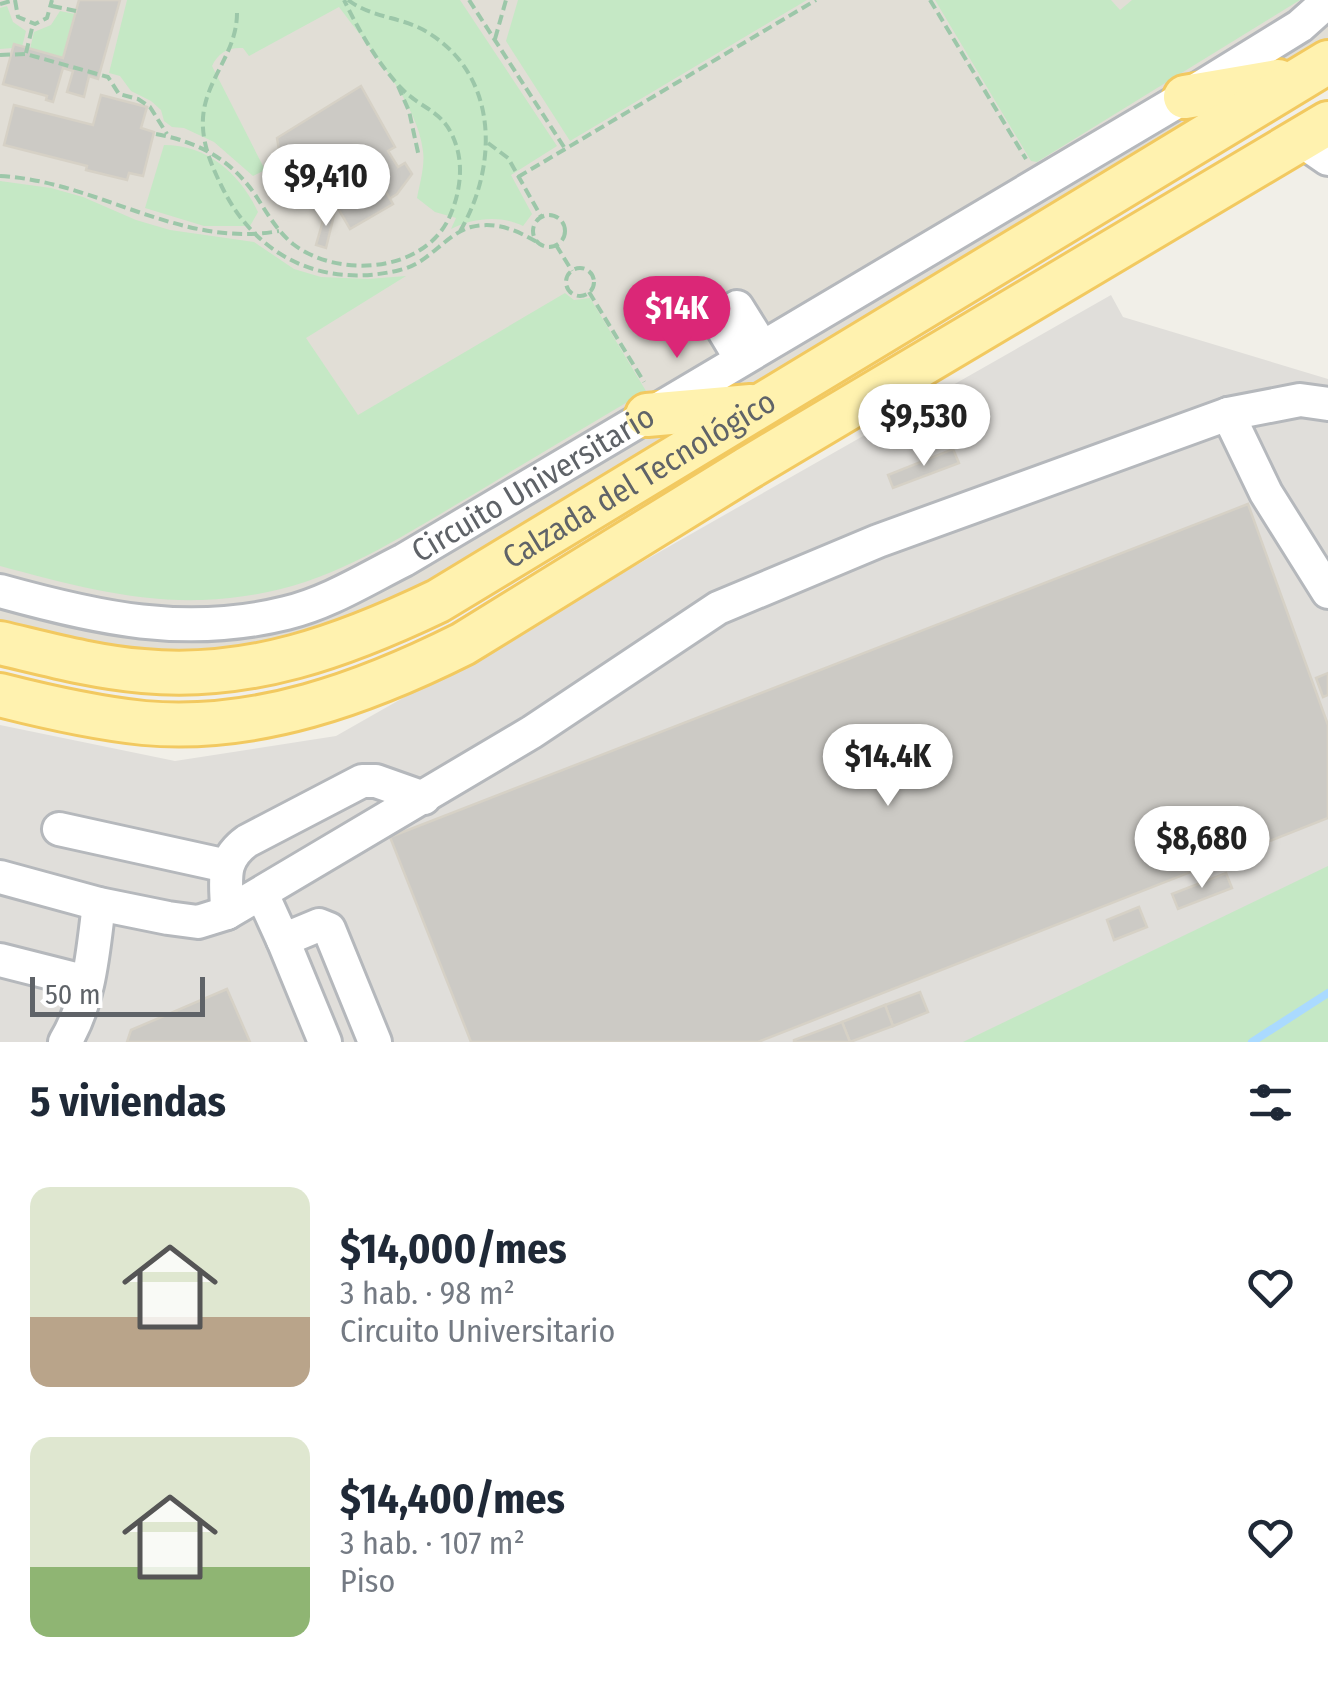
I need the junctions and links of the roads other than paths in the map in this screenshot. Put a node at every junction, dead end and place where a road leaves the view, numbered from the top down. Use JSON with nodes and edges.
{"nodes":[{"id":1,"x":1328,"y":1,"type":"edge"},
{"id":2,"x":1316,"y":69,"type":"edge"},
{"id":3,"x":1185,"y":97,"type":"junction"},
{"id":4,"x":1318,"y":140,"type":"edge"},
{"id":5,"x":1154,"y":167,"type":"junction"},
{"id":6,"x":1178,"y":211,"type":"junction"},
{"id":7,"x":727,"y":313,"type":"dead end"},
{"id":8,"x":752,"y":353,"type":"junction"},
{"id":9,"x":649,"y":404,"type":"junction"},
{"id":10,"x":1328,"y":404,"type":"edge"},
{"id":11,"x":762,"y":405,"type":"junction"},
{"id":12,"x":1228,"y":414,"type":"junction"},
{"id":13,"x":0,"y":591,"type":"edge"},
{"id":14,"x":1328,"y":592,"type":"edge"},
{"id":15,"x":0,"y":642,"type":"edge"},
{"id":16,"x":0,"y":695,"type":"edge"},
{"id":17,"x":424,"y":798,"type":"junction"},
{"id":18,"x":58,"y":829,"type":"dead end"},
{"id":19,"x":227,"y":866,"type":"junction"},
{"id":20,"x":0,"y":877,"type":"edge"},
{"id":21,"x":262,"y":894,"type":"junction"},
{"id":22,"x":99,"y":904,"type":"junction"},
{"id":23,"x":227,"y":913,"type":"junction"},
{"id":24,"x":284,"y":940,"type":"junction"},
{"id":25,"x":0,"y":960,"type":"edge"},
{"id":26,"x":87,"y":982,"type":"junction"},
{"id":27,"x":65,"y":1042,"type":"edge"},
{"id":28,"x":325,"y":1042,"type":"edge"},
{"id":29,"x":374,"y":1042,"type":"edge"}],
"edges":[{"from":1,"to":3,"type":"street","name":"Circuito Universitario"},
{"from":2,"to":3,"type":"main road"},
{"from":2,"to":5,"type":"main road","name":"Calzada del Tecnológico"},
{"from":3,"to":8,"type":"street","name":"Circuito Universitario"},
{"from":4,"to":6,"type":"main road","name":"Calzada del Tecnológico"},
{"from":5,"to":6,"type":"main road"},
{"from":5,"to":11,"type":"main road","name":"Calzada del Tecnológico"},
{"from":6,"to":16,"type":"main road","name":"Calzada del Tecnológico"},
{"from":7,"to":8,"type":"street"},
{"from":8,"to":9,"type":"street","name":"Circuito Universitario"},
{"from":9,"to":11,"type":"main road"},
{"from":9,"to":13,"type":"street","name":"Circuito Universitario"},
{"from":10,"to":12,"type":"street"},
{"from":11,"to":15,"type":"main road","name":"Calzada del Tecnológico"},
{"from":12,"to":14,"type":"street"},
{"from":12,"to":17,"type":"street"},
{"from":17,"to":19,"type":"street"},
{"from":17,"to":21,"type":"street"},
{"from":18,"to":19,"type":"street"},
{"from":19,"to":23,"type":"street"},
{"from":20,"to":22,"type":"street"},
{"from":21,"to":23,"type":"street"},
{"from":21,"to":24,"type":"street"},
{"from":22,"to":23,"type":"street"},
{"from":22,"to":26,"type":"street"},
{"from":24,"to":28,"type":"street"},
{"from":24,"to":29,"type":"street"},
{"from":25,"to":26,"type":"street"},
{"from":26,"to":27,"type":"street"}]}
